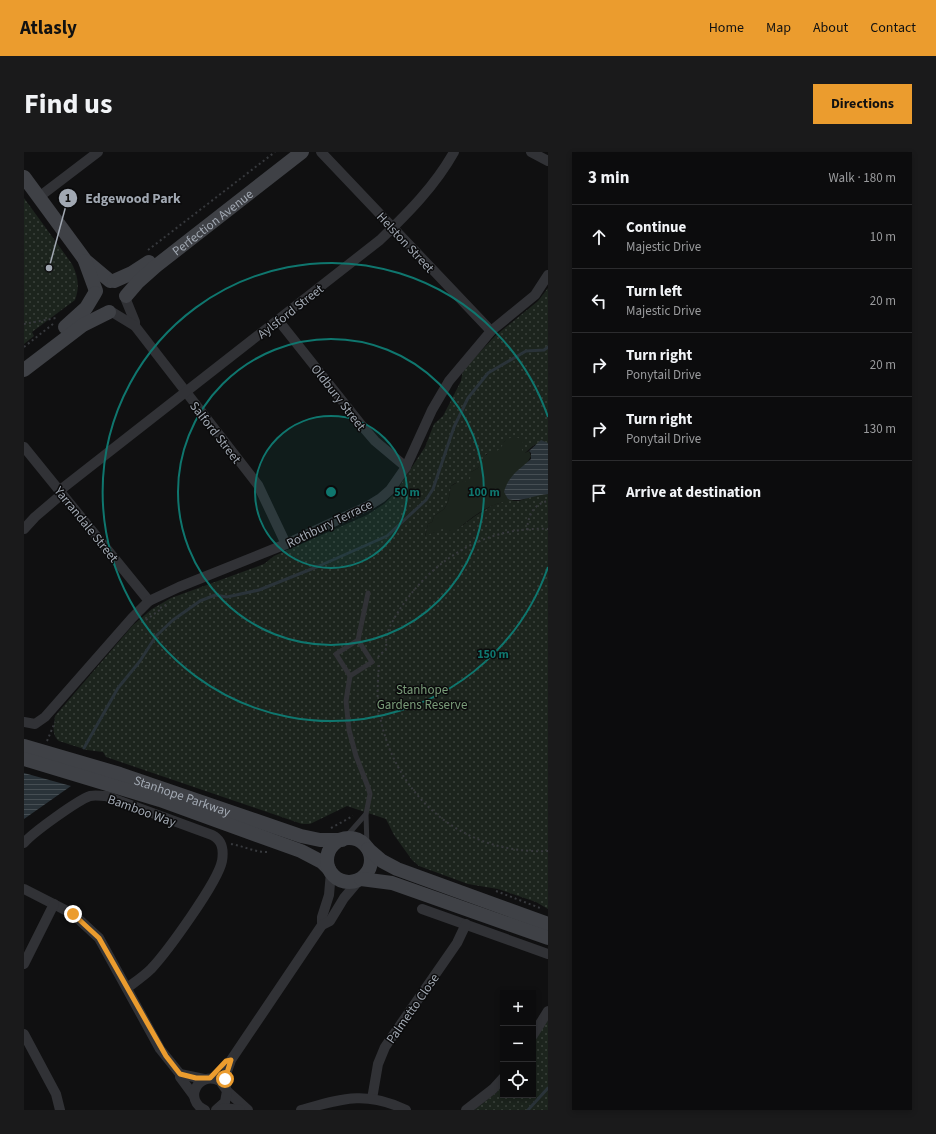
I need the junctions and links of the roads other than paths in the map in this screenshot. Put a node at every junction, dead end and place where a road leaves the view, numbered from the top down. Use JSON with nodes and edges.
{"nodes":[{"id":1,"x":98,"y":152,"type":"edge"},
{"id":2,"x":290,"y":152,"type":"edge"},
{"id":3,"x":302,"y":152,"type":"edge"},
{"id":4,"x":321,"y":152,"type":"edge"},
{"id":5,"x":454,"y":152,"type":"edge"},
{"id":6,"x":531,"y":152,"type":"edge"},
{"id":7,"x":547,"y":159,"type":"edge"},
{"id":8,"x":24,"y":177,"type":"edge"},
{"id":9,"x":39,"y":198,"type":"junction"},
{"id":10,"x":392,"y":228,"type":"junction"},
{"id":11,"x":84,"y":260,"type":"junction"},
{"id":12,"x":548,"y":275,"type":"edge"},
{"id":13,"x":112,"y":281,"type":"junction"},
{"id":14,"x":96,"y":292,"type":"junction"},
{"id":15,"x":126,"y":298,"type":"junction"},
{"id":16,"x":111,"y":312,"type":"junction"},
{"id":17,"x":278,"y":320,"type":"junction"},
{"id":18,"x":135,"y":326,"type":"junction"},
{"id":19,"x":491,"y":331,"type":"junction"},
{"id":20,"x":24,"y":359,"type":"edge"},
{"id":21,"x":24,"y":370,"type":"edge"},
{"id":22,"x":185,"y":392,"type":"junction"},
{"id":23,"x":24,"y":447,"type":"edge"},
{"id":24,"x":406,"y":467,"type":"junction"},
{"id":25,"x":61,"y":492,"type":"junction"},
{"id":26,"x":24,"y":529,"type":"edge"},
{"id":27,"x":286,"y":544,"type":"junction"},
{"id":28,"x":368,"y":593,"type":"dead end"},
{"id":29,"x":149,"y":601,"type":"junction"},
{"id":30,"x":358,"y":640,"type":"junction"},
{"id":31,"x":350,"y":676,"type":"junction"},
{"id":32,"x":24,"y":722,"type":"edge"},
{"id":33,"x":24,"y":746,"type":"edge"},
{"id":34,"x":24,"y":759,"type":"edge"},
{"id":35,"x":366,"y":814,"type":"junction"},
{"id":36,"x":343,"y":840,"type":"junction"},
{"id":37,"x":24,"y":843,"type":"edge"},
{"id":38,"x":367,"y":848,"type":"junction"},
{"id":39,"x":330,"y":870,"type":"junction"},
{"id":40,"x":361,"y":879,"type":"junction"},
{"id":41,"x":24,"y":889,"type":"edge"},
{"id":42,"x":54,"y":904,"type":"junction"},
{"id":43,"x":422,"y":909,"type":"dead end"},
{"id":44,"x":466,"y":924,"type":"junction"},
{"id":45,"x":548,"y":924,"type":"edge"},
{"id":46,"x":322,"y":925,"type":"junction"},
{"id":47,"x":548,"y":938,"type":"edge"},
{"id":48,"x":548,"y":954,"type":"edge"},
{"id":49,"x":24,"y":964,"type":"edge"},
{"id":50,"x":127,"y":988,"type":"junction"},
{"id":51,"x":548,"y":1011,"type":"edge"},
{"id":52,"x":536,"y":1030,"type":"edge"},
{"id":53,"x":24,"y":1034,"type":"edge"},
{"id":54,"x":231,"y":1060,"type":"junction"},
{"id":55,"x":180,"y":1074,"type":"junction"},
{"id":56,"x":207,"y":1078,"type":"junction"},
{"id":57,"x":500,"y":1082,"type":"edge"},
{"id":58,"x":226,"y":1089,"type":"junction"},
{"id":59,"x":372,"y":1099,"type":"junction"},
{"id":60,"x":195,"y":1102,"type":"edge"},
{"id":61,"x":60,"y":1110,"type":"edge"},
{"id":62,"x":205,"y":1110,"type":"edge"},
{"id":63,"x":217,"y":1110,"type":"edge"},
{"id":64,"x":240,"y":1110,"type":"edge"},
{"id":65,"x":248,"y":1110,"type":"edge"},
{"id":66,"x":301,"y":1110,"type":"edge"},
{"id":67,"x":406,"y":1110,"type":"edge"},
{"id":68,"x":466,"y":1110,"type":"edge"}],
"edges":[{"from":1,"to":9,"type":"street"},
{"from":2,"to":13,"type":"main road","name":"Perfection Avenue"},
{"from":3,"to":15,"type":"main road","name":"Perfection Avenue"},
{"from":4,"to":10,"type":"street","name":"Helston Street"},
{"from":5,"to":10,"type":"street","name":"Aylsford Street"},
{"from":6,"to":7,"type":"street"},
{"from":8,"to":9,"type":"main road"},
{"from":9,"to":11,"type":"main road"},
{"from":10,"to":17,"type":"street","name":"Aylsford Street"},
{"from":10,"to":19,"type":"street","name":"Helston Street"},
{"from":11,"to":13,"type":"main road"},
{"from":11,"to":14,"type":"main road"},
{"from":12,"to":19,"type":"street","name":"Rothbury Terrace"},
{"from":13,"to":14,"type":"main road"},
{"from":13,"to":15,"type":"main road"},
{"from":14,"to":16,"type":"main road"},
{"from":14,"to":20,"type":"main road"},
{"from":15,"to":16,"type":"main road"},
{"from":15,"to":18,"type":"street","name":"Salford Street"},
{"from":16,"to":18,"type":"street","name":"Salford Street"},
{"from":16,"to":21,"type":"main road"},
{"from":17,"to":22,"type":"street","name":"Aylsford Street"},
{"from":17,"to":24,"type":"street","name":"Oldbury Street"},
{"from":18,"to":22,"type":"street","name":"Salford Street"},
{"from":19,"to":24,"type":"street","name":"Rothbury Terrace"},
{"from":22,"to":25,"type":"street","name":"Aylsford Street"},
{"from":22,"to":27,"type":"street","name":"Salford Street"},
{"from":23,"to":25,"type":"street","name":"Yarrandale Street"},
{"from":24,"to":27,"type":"street","name":"Rothbury Terrace"},
{"from":25,"to":26,"type":"street","name":"Aylsford Street"},
{"from":25,"to":29,"type":"street","name":"Yarrandale Street"},
{"from":27,"to":29,"type":"street","name":"Rothbury Terrace"},
{"from":28,"to":30,"type":"lane"},
{"from":29,"to":32,"type":"street","name":"Rothbury Terrace"},
{"from":30,"to":31,"type":"lane"},
{"from":30,"to":31,"type":"lane"},
{"from":31,"to":35,"type":"lane"},
{"from":33,"to":36,"type":"main road","name":"Stanhope Parkway"},
{"from":34,"to":39,"type":"main road","name":"Stanhope Parkway"},
{"from":35,"to":36,"type":"lane"},
{"from":35,"to":38,"type":"lane"},
{"from":36,"to":38,"type":"main road"},
{"from":36,"to":39,"type":"main road"},
{"from":37,"to":50,"type":"street","name":"Bamboo Way"},
{"from":38,"to":40,"type":"main road"},
{"from":38,"to":45,"type":"main road"},
{"from":39,"to":40,"type":"main road"},
{"from":39,"to":46,"type":"street"},
{"from":40,"to":46,"type":"street"},
{"from":40,"to":47,"type":"main road"},
{"from":41,"to":42,"type":"street"},
{"from":42,"to":49,"type":"street"},
{"from":42,"to":50,"type":"street"},
{"from":43,"to":44,"type":"street"},
{"from":44,"to":48,"type":"street"},
{"from":44,"to":59,"type":"street","name":"Palmetto Close"},
{"from":46,"to":54,"type":"street"},
{"from":50,"to":55,"type":"street"},
{"from":51,"to":52,"type":"street"},
{"from":53,"to":61,"type":"street"},
{"from":54,"to":56,"type":"street"},
{"from":54,"to":58,"type":"street"},
{"from":55,"to":56,"type":"street"},
{"from":55,"to":60,"type":"street"},
{"from":56,"to":58,"type":"street"},
{"from":56,"to":60,"type":"street"},
{"from":57,"to":68,"type":"street"},
{"from":58,"to":63,"type":"street"},
{"from":58,"to":65,"type":"street"},
{"from":59,"to":66,"type":"street"},
{"from":59,"to":67,"type":"street"},
{"from":60,"to":62,"type":"street"},
{"from":63,"to":64,"type":"street"}]}
